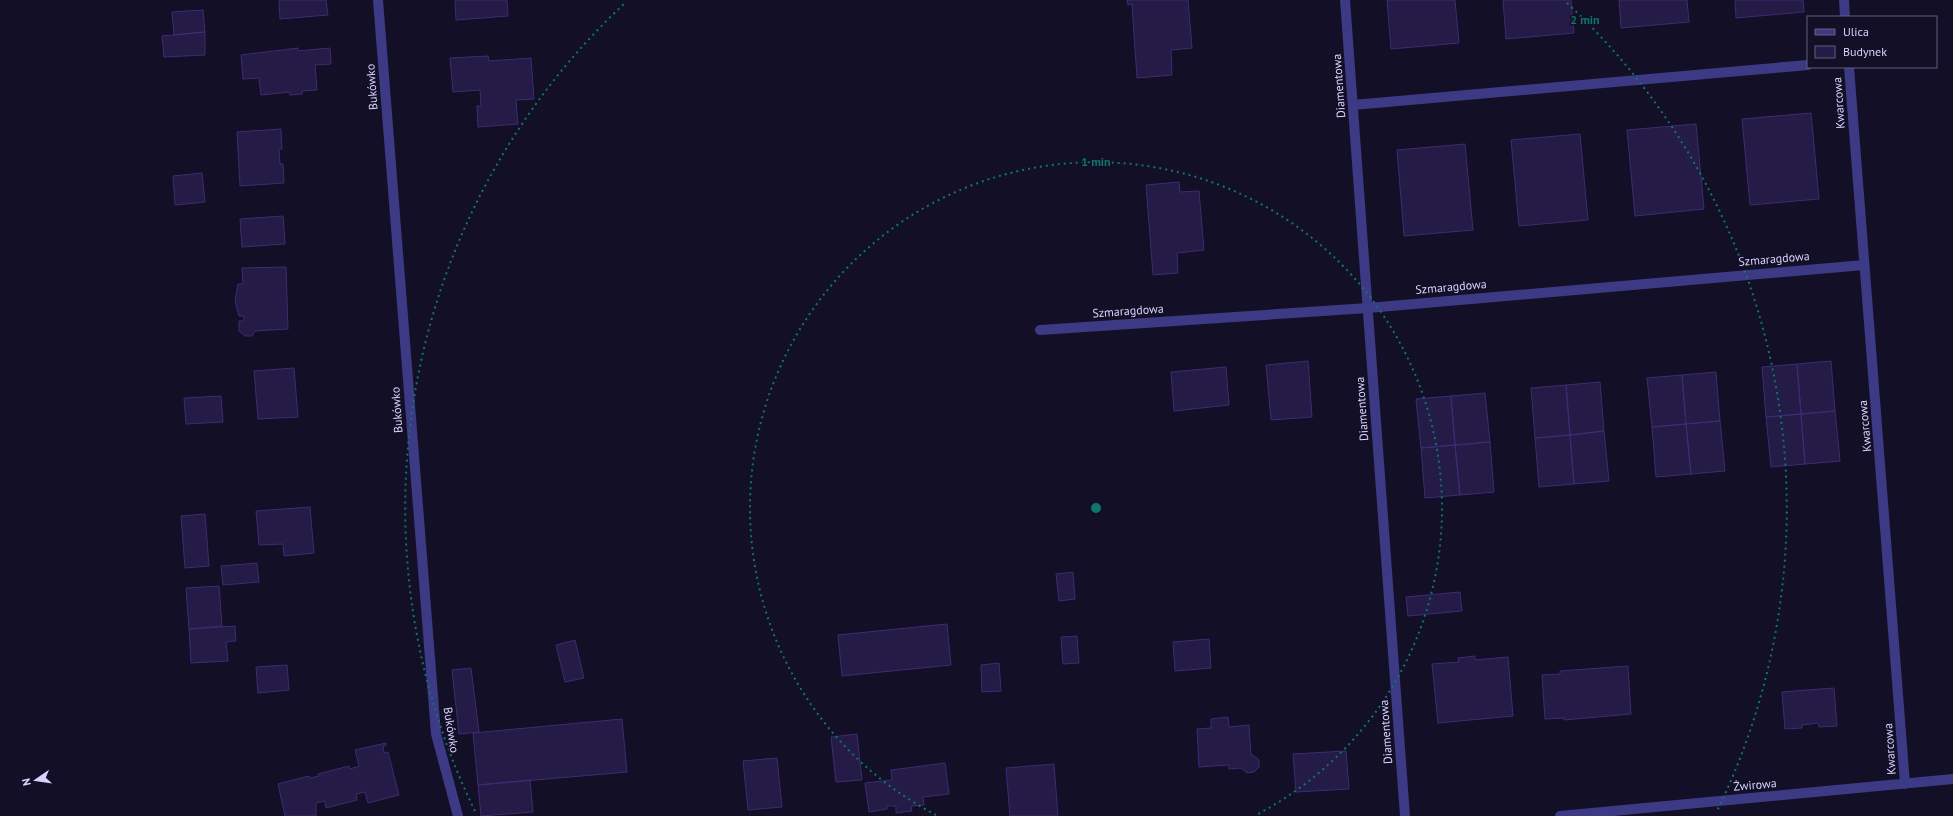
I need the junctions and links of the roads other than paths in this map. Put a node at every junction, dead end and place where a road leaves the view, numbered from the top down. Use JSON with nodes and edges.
{"nodes":[{"id":1,"x":378,"y":0,"type":"edge"},
{"id":2,"x":1345,"y":0,"type":"edge"},
{"id":3,"x":1844,"y":0,"type":"edge"},
{"id":4,"x":1845,"y":16,"type":"edge"},
{"id":5,"x":1807,"y":65,"type":"edge"},
{"id":6,"x":1849,"y":68,"type":"edge"},
{"id":7,"x":1353,"y":105,"type":"junction"},
{"id":8,"x":1864,"y":265,"type":"junction"},
{"id":9,"x":1368,"y":308,"type":"junction"},
{"id":10,"x":1040,"y":330,"type":"dead end"},
{"id":11,"x":1953,"y":779,"type":"edge"},
{"id":12,"x":1905,"y":784,"type":"junction"},
{"id":13,"x":458,"y":816,"type":"edge"},
{"id":14,"x":1405,"y":816,"type":"edge"},
{"id":15,"x":1560,"y":816,"type":"edge"}],
"edges":[{"from":1,"to":13,"type":"street","name":"Bukówko"},
{"from":2,"to":7,"type":"street","name":"Diamentowa"},
{"from":3,"to":4,"type":"street"},
{"from":5,"to":7,"type":"street"},
{"from":6,"to":8,"type":"street","name":"Kwarcowa"},
{"from":7,"to":9,"type":"street","name":"Diamentowa"},
{"from":8,"to":9,"type":"street","name":"Szmaragdowa"},
{"from":8,"to":12,"type":"street","name":"Kwarcowa"},
{"from":9,"to":10,"type":"street","name":"Szmaragdowa"},
{"from":9,"to":14,"type":"street","name":"Diamentowa"},
{"from":11,"to":12,"type":"street","name":"Żwirowa"},
{"from":12,"to":15,"type":"street","name":"Żwirowa"}]}
